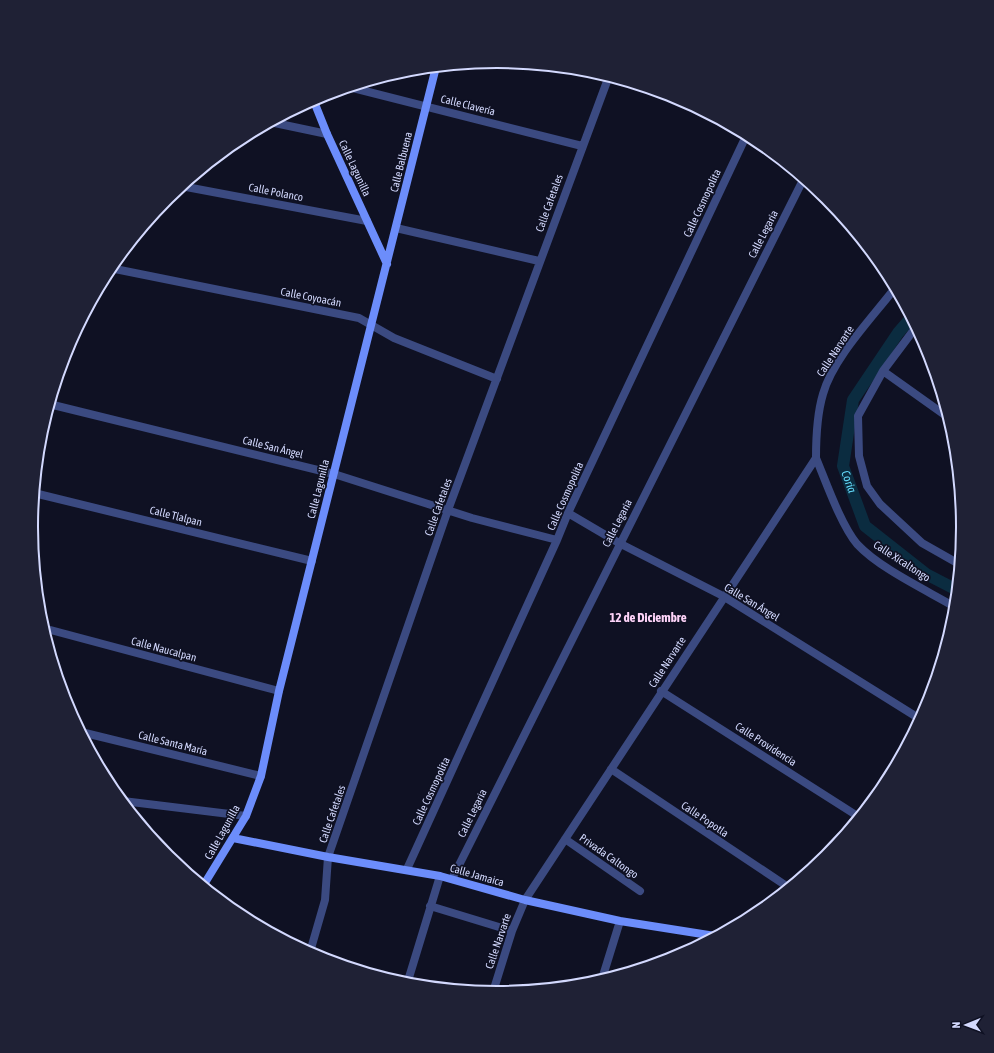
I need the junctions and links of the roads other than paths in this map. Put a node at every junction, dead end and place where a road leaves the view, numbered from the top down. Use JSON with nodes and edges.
{"nodes":[{"id":1,"x":435,"y":71,"type":"edge"},
{"id":2,"x":607,"y":81,"type":"edge"},
{"id":3,"x":358,"y":89,"type":"edge"},
{"id":4,"x":315,"y":105,"type":"edge"},
{"id":5,"x":426,"y":105,"type":"junction"},
{"id":6,"x":278,"y":124,"type":"edge"},
{"id":7,"x":327,"y":134,"type":"junction"},
{"id":8,"x":744,"y":140,"type":"edge"},
{"id":9,"x":582,"y":146,"type":"junction"},
{"id":10,"x":802,"y":183,"type":"edge"},
{"id":11,"x":187,"y":187,"type":"edge"},
{"id":12,"x":367,"y":221,"type":"junction"},
{"id":13,"x":396,"y":228,"type":"junction"},
{"id":14,"x":539,"y":261,"type":"junction"},
{"id":15,"x":387,"y":264,"type":"junction"},
{"id":16,"x":116,"y":269,"type":"edge"},
{"id":17,"x":892,"y":293,"type":"edge"},
{"id":18,"x":371,"y":324,"type":"junction"},
{"id":19,"x":913,"y":331,"type":"edge"},
{"id":20,"x":883,"y":371,"type":"junction"},
{"id":21,"x":497,"y":379,"type":"junction"},
{"id":22,"x":55,"y":405,"type":"edge"},
{"id":23,"x":941,"y":412,"type":"edge"},
{"id":24,"x":816,"y":458,"type":"junction"},
{"id":25,"x":334,"y":474,"type":"junction"},
{"id":26,"x":39,"y":494,"type":"edge"},
{"id":27,"x":448,"y":510,"type":"junction"},
{"id":28,"x":568,"y":513,"type":"junction"},
{"id":29,"x":557,"y":540,"type":"junction"},
{"id":30,"x":619,"y":543,"type":"junction"},
{"id":31,"x":312,"y":561,"type":"junction"},
{"id":32,"x":955,"y":561,"type":"edge"},
{"id":33,"x":723,"y":596,"type":"junction"},
{"id":34,"x":949,"y":604,"type":"edge"},
{"id":35,"x":50,"y":630,"type":"edge"},
{"id":36,"x":279,"y":691,"type":"junction"},
{"id":37,"x":661,"y":691,"type":"junction"},
{"id":38,"x":915,"y":716,"type":"edge"},
{"id":39,"x":87,"y":733,"type":"edge"},
{"id":40,"x":610,"y":769,"type":"junction"},
{"id":41,"x":261,"y":776,"type":"junction"},
{"id":42,"x":130,"y":802,"type":"edge"},
{"id":43,"x":854,"y":814,"type":"edge"},
{"id":44,"x":246,"y":816,"type":"junction"},
{"id":45,"x":233,"y":838,"type":"junction"},
{"id":46,"x":565,"y":839,"type":"junction"},
{"id":47,"x":328,"y":858,"type":"junction"},
{"id":48,"x":407,"y":869,"type":"junction"},
{"id":49,"x":440,"y":876,"type":"junction"},
{"id":50,"x":452,"y":879,"type":"junction"},
{"id":51,"x":206,"y":882,"type":"edge"},
{"id":52,"x":784,"y":884,"type":"edge"},
{"id":53,"x":640,"y":892,"type":"dead end"},
{"id":54,"x":525,"y":900,"type":"junction"},
{"id":55,"x":430,"y":906,"type":"junction"},
{"id":56,"x":620,"y":921,"type":"junction"},
{"id":57,"x":512,"y":931,"type":"junction"},
{"id":58,"x":706,"y":935,"type":"edge"},
{"id":59,"x":312,"y":946,"type":"edge"},
{"id":60,"x":604,"y":973,"type":"edge"},
{"id":61,"x":409,"y":977,"type":"edge"},
{"id":62,"x":495,"y":986,"type":"edge"}],
"edges":[{"from":1,"to":5,"type":"street","name":"Calle Balbuena"},
{"from":2,"to":9,"type":"street","name":"Calle Cafetales"},
{"from":3,"to":5,"type":"street","name":"Calle Clavería"},
{"from":4,"to":7,"type":"street","name":"Calle Lagunilla"},
{"from":5,"to":9,"type":"street","name":"Calle Clavería"},
{"from":5,"to":13,"type":"street","name":"Calle Balbuena"},
{"from":6,"to":7,"type":"street"},
{"from":7,"to":12,"type":"street","name":"Calle Lagunilla"},
{"from":8,"to":28,"type":"street","name":"Calle Cosmopolita"},
{"from":9,"to":14,"type":"street","name":"Calle Cafetales"},
{"from":10,"to":30,"type":"street","name":"Calle Legaria"},
{"from":11,"to":12,"type":"street","name":"Calle Polanco"},
{"from":12,"to":15,"type":"street","name":"Calle Lagunilla"},
{"from":13,"to":14,"type":"street"},
{"from":13,"to":15,"type":"street","name":"Calle Balbuena"},
{"from":14,"to":21,"type":"street","name":"Calle Cafetales"},
{"from":15,"to":18,"type":"street","name":"Calle Lagunilla"},
{"from":16,"to":18,"type":"street","name":"Calle Coyoacán"},
{"from":17,"to":24,"type":"street","name":"Calle Narvarte"},
{"from":18,"to":21,"type":"street","name":"Calle Coyoacán"},
{"from":18,"to":25,"type":"street","name":"Calle Lagunilla"},
{"from":19,"to":20,"type":"street"},
{"from":20,"to":23,"type":"street"},
{"from":20,"to":32,"type":"street"},
{"from":21,"to":27,"type":"street","name":"Calle Cafetales"},
{"from":22,"to":25,"type":"street","name":"Calle San Ángel"},
{"from":24,"to":33,"type":"street","name":"Calle Narvarte"},
{"from":24,"to":34,"type":"street","name":"Calle Xicaltongo"},
{"from":25,"to":27,"type":"street","name":"Calle San Ángel"},
{"from":25,"to":31,"type":"street","name":"Calle Lagunilla"},
{"from":26,"to":31,"type":"street","name":"Calle Tlalpan"},
{"from":27,"to":29,"type":"street","name":"Calle San Ángel"},
{"from":27,"to":47,"type":"street","name":"Calle Cafetales"},
{"from":28,"to":29,"type":"street","name":"Calle Cosmopolita"},
{"from":28,"to":30,"type":"street","name":"Calle San Ángel"},
{"from":29,"to":48,"type":"street","name":"Calle Cosmopolita"},
{"from":30,"to":33,"type":"street","name":"Calle San Ángel"},
{"from":30,"to":50,"type":"street","name":"Calle Legaria"},
{"from":31,"to":36,"type":"street","name":"Calle Lagunilla"},
{"from":33,"to":37,"type":"street","name":"Calle Narvarte"},
{"from":33,"to":38,"type":"street","name":"Calle San Ángel"},
{"from":35,"to":36,"type":"street","name":"Calle Naucalpan"},
{"from":36,"to":41,"type":"street","name":"Calle Lagunilla"},
{"from":37,"to":40,"type":"street","name":"Calle Narvarte"},
{"from":37,"to":43,"type":"street","name":"Calle Providencia"},
{"from":39,"to":41,"type":"street","name":"Calle Santa María"},
{"from":40,"to":46,"type":"street","name":"Calle Narvarte"},
{"from":40,"to":52,"type":"street","name":"Calle Popotla"},
{"from":41,"to":44,"type":"street","name":"Calle Lagunilla"},
{"from":42,"to":44,"type":"street"},
{"from":44,"to":45,"type":"street","name":"Calle Lagunilla"},
{"from":45,"to":47,"type":"street","name":"Calle Jamaica"},
{"from":45,"to":51,"type":"street","name":"Calle Lagunilla"},
{"from":46,"to":53,"type":"street","name":"Privada Caltongo"},
{"from":46,"to":54,"type":"street","name":"Calle Narvarte"},
{"from":47,"to":48,"type":"street","name":"Calle Jamaica"},
{"from":47,"to":59,"type":"street","name":"Calle Cafetales"},
{"from":48,"to":49,"type":"street","name":"Calle Jamaica"},
{"from":49,"to":50,"type":"street","name":"Calle Jamaica"},
{"from":49,"to":55,"type":"street"},
{"from":50,"to":54,"type":"street","name":"Calle Jamaica"},
{"from":54,"to":56,"type":"street","name":"Calle Jamaica"},
{"from":54,"to":57,"type":"street","name":"Calle Narvarte"},
{"from":55,"to":57,"type":"street"},
{"from":55,"to":61,"type":"street"},
{"from":56,"to":58,"type":"street","name":"Calle Jamaica"},
{"from":56,"to":60,"type":"street"},
{"from":57,"to":62,"type":"street","name":"Calle Narvarte"}]}
